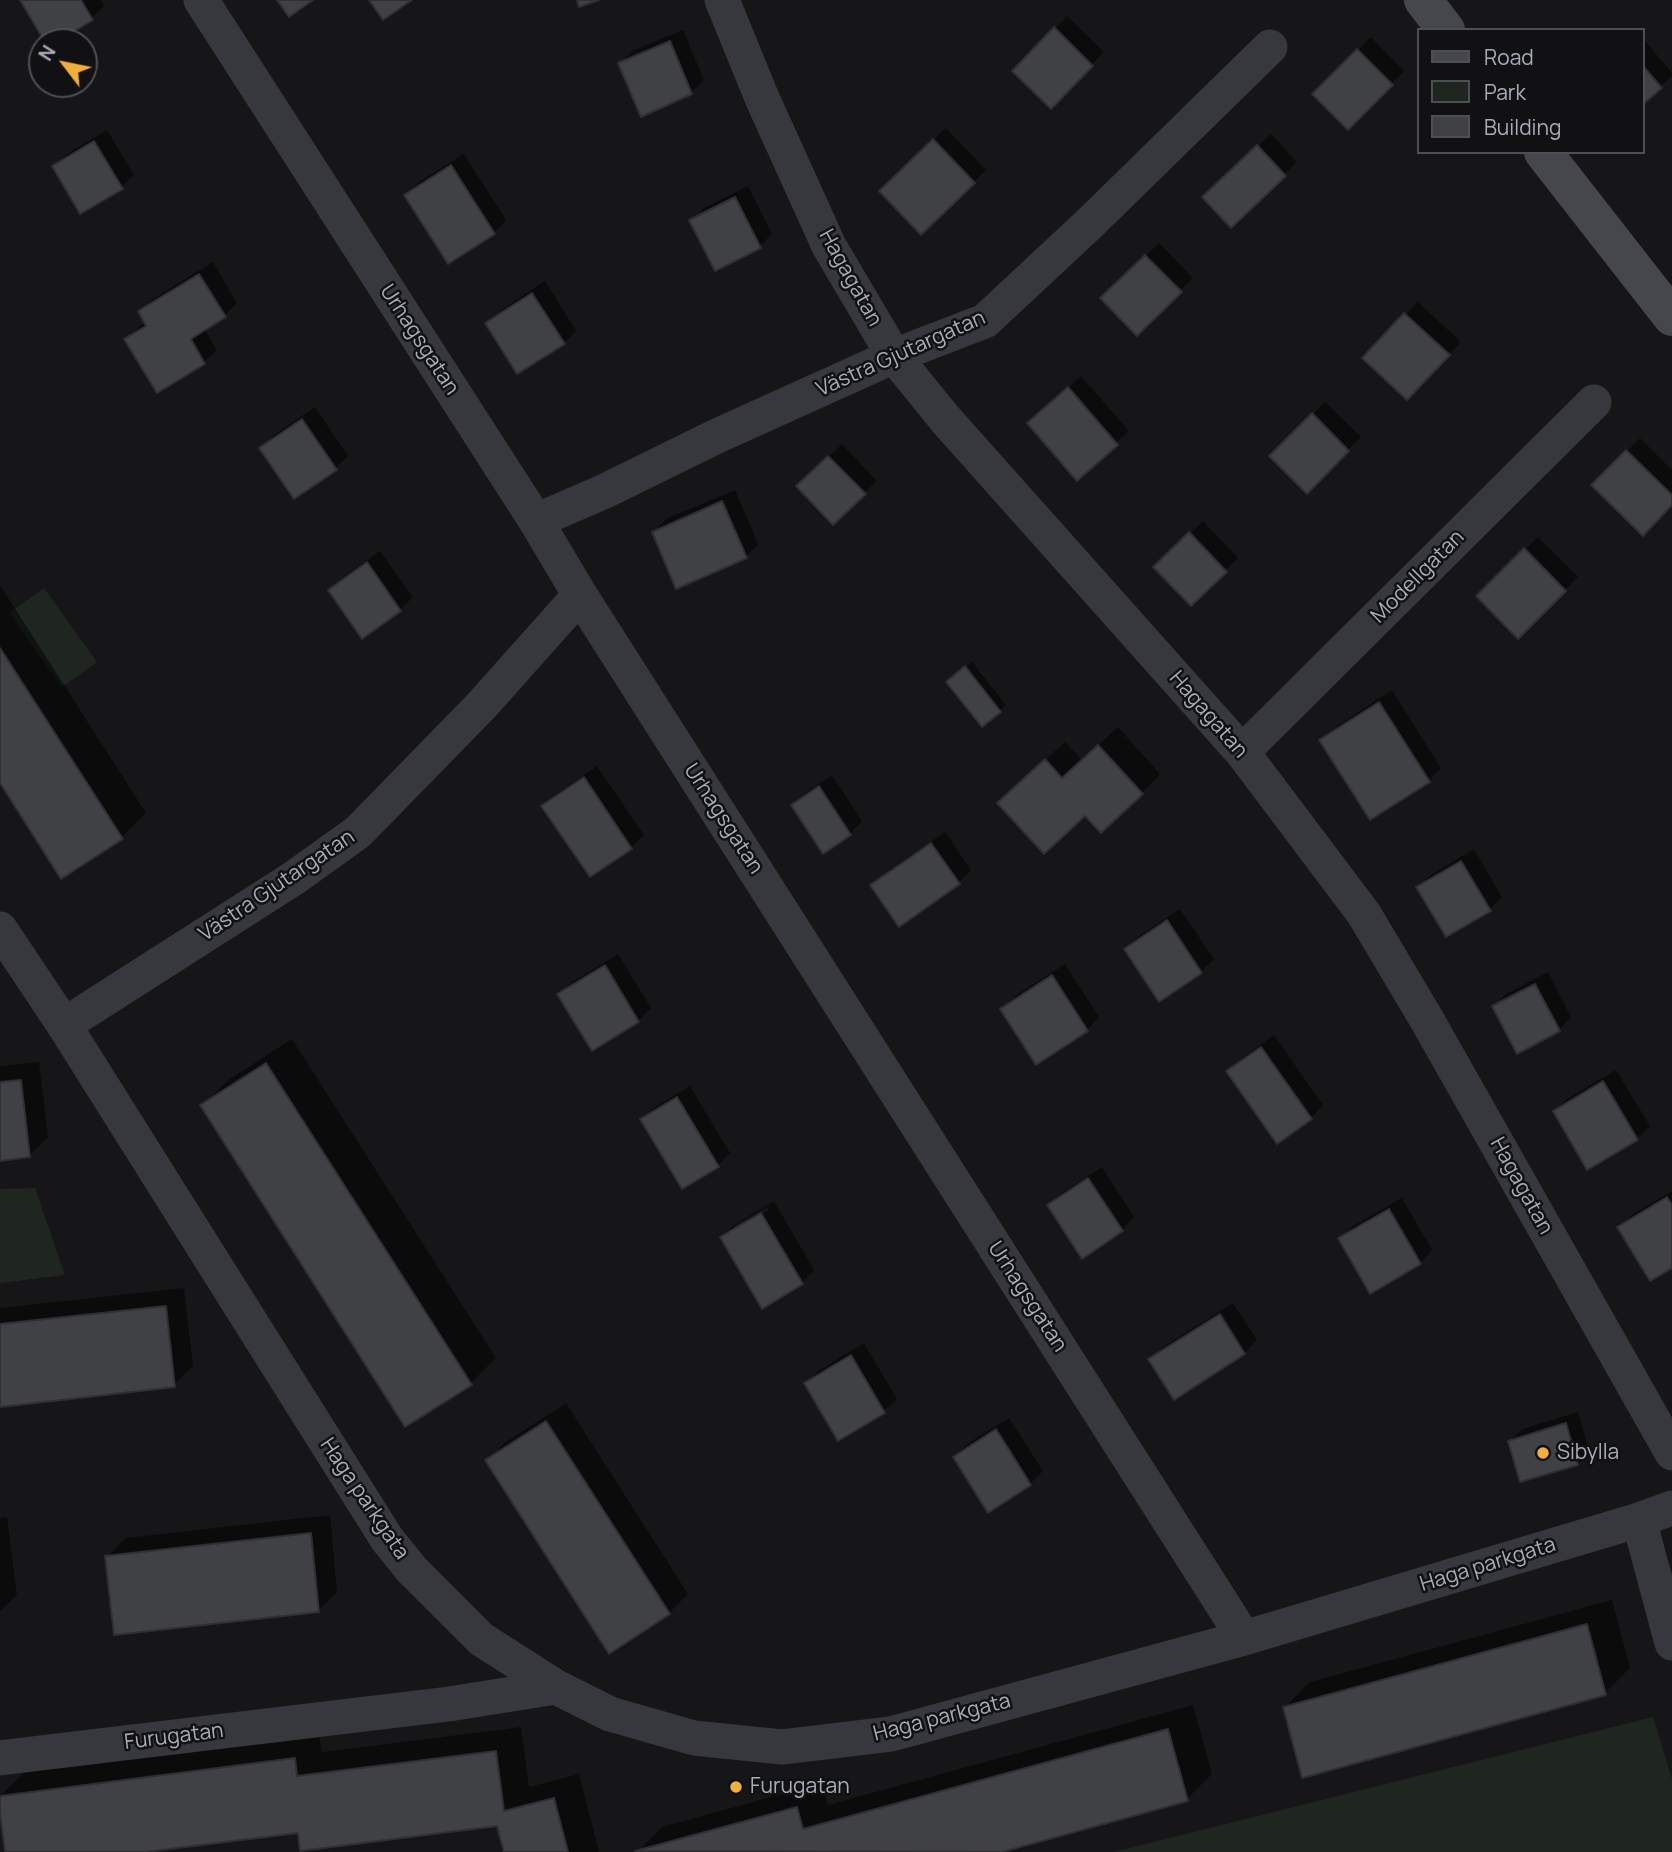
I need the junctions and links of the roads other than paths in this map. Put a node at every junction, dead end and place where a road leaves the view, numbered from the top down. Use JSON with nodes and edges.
{"nodes":[{"id":1,"x":201,"y":0,"type":"edge"},
{"id":2,"x":722,"y":0,"type":"edge"},
{"id":3,"x":1423,"y":0,"type":"edge"},
{"id":4,"x":1444,"y":28,"type":"edge"},
{"id":5,"x":1270,"y":47,"type":"dead end"},
{"id":6,"x":1545,"y":154,"type":"edge"},
{"id":7,"x":1672,"y":317,"type":"edge"},
{"id":8,"x":894,"y":356,"type":"junction"},
{"id":9,"x":1594,"y":402,"type":"dead end"},
{"id":10,"x":536,"y":521,"type":"junction"},
{"id":11,"x":580,"y":595,"type":"junction"},
{"id":12,"x":1242,"y":752,"type":"junction"},
{"id":13,"x":0,"y":929,"type":"edge"},
{"id":14,"x":64,"y":1025,"type":"junction"},
{"id":15,"x":1672,"y":1453,"type":"edge"},
{"id":16,"x":1672,"y":1508,"type":"edge"},
{"id":17,"x":1639,"y":1520,"type":"junction"},
{"id":18,"x":1244,"y":1638,"type":"junction"},
{"id":19,"x":1672,"y":1643,"type":"edge"},
{"id":20,"x":556,"y":1687,"type":"junction"},
{"id":21,"x":0,"y":1758,"type":"edge"}],
"edges":[{"from":1,"to":10,"type":"street","name":"Urhagsgatan"},
{"from":2,"to":8,"type":"street","name":"Hagagatan"},
{"from":3,"to":4,"type":"main road"},
{"from":5,"to":8,"type":"street","name":"Västra Gjutargatan"},
{"from":6,"to":7,"type":"main road"},
{"from":8,"to":10,"type":"street","name":"Västra Gjutargatan"},
{"from":8,"to":12,"type":"street","name":"Hagagatan"},
{"from":9,"to":12,"type":"street","name":"Modellgatan"},
{"from":10,"to":11,"type":"street","name":"Urhagsgatan"},
{"from":11,"to":14,"type":"street","name":"Västra Gjutargatan"},
{"from":11,"to":18,"type":"street","name":"Urhagsgatan"},
{"from":12,"to":15,"type":"street","name":"Hagagatan"},
{"from":13,"to":14,"type":"street","name":"Haga parkgata"},
{"from":14,"to":20,"type":"street","name":"Haga parkgata"},
{"from":16,"to":17,"type":"street","name":"Haga parkgata"},
{"from":17,"to":18,"type":"street","name":"Haga parkgata"},
{"from":17,"to":19,"type":"street"},
{"from":18,"to":20,"type":"street","name":"Haga parkgata"},
{"from":20,"to":21,"type":"street","name":"Furugatan"}]}
